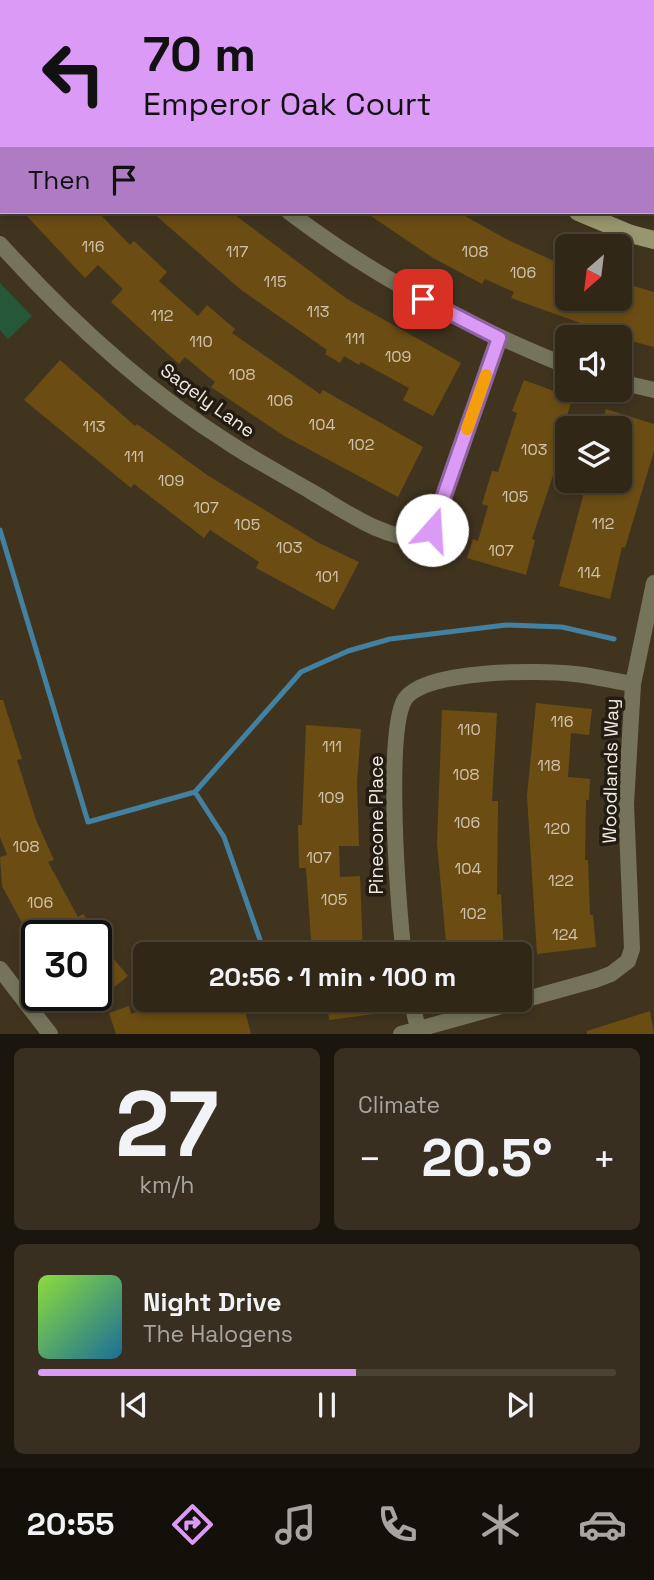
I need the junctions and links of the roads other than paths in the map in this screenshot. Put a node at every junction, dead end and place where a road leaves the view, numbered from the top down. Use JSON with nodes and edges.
{"nodes":[{"id":1,"x":292,"y":214,"type":"edge"},
{"id":2,"x":583,"y":214,"type":"edge"},
{"id":3,"x":654,"y":240,"type":"edge"},
{"id":4,"x":0,"y":244,"type":"edge"},
{"id":5,"x":499,"y":338,"type":"junction"},
{"id":6,"x":555,"y":361,"type":"edge"},
{"id":7,"x":632,"y":385,"type":"edge"},
{"id":8,"x":654,"y":390,"type":"edge"},
{"id":9,"x":654,"y":583,"type":"edge"},
{"id":10,"x":633,"y":684,"type":"junction"},
{"id":11,"x":402,"y":942,"type":"edge"},
{"id":12,"x":0,"y":969,"type":"edge"},
{"id":13,"x":414,"y":1012,"type":"edge"},
{"id":14,"x":418,"y":1029,"type":"junction"},
{"id":15,"x":50,"y":1034,"type":"edge"},
{"id":16,"x":401,"y":1034,"type":"edge"}],
"edges":[{"from":1,"to":5,"type":"street"},
{"from":2,"to":3,"type":"main road"},
{"from":4,"to":5,"type":"street","name":"Sagely Lane"},
{"from":5,"to":6,"type":"street"},
{"from":7,"to":8,"type":"street"},
{"from":9,"to":10,"type":"street","name":"Woodlands Way"},
{"from":10,"to":11,"type":"street","name":"Pinecone Place"},
{"from":10,"to":14,"type":"street","name":"Woodlands Way"},
{"from":12,"to":15,"type":"street"},
{"from":13,"to":14,"type":"street"},
{"from":14,"to":16,"type":"street"}]}
